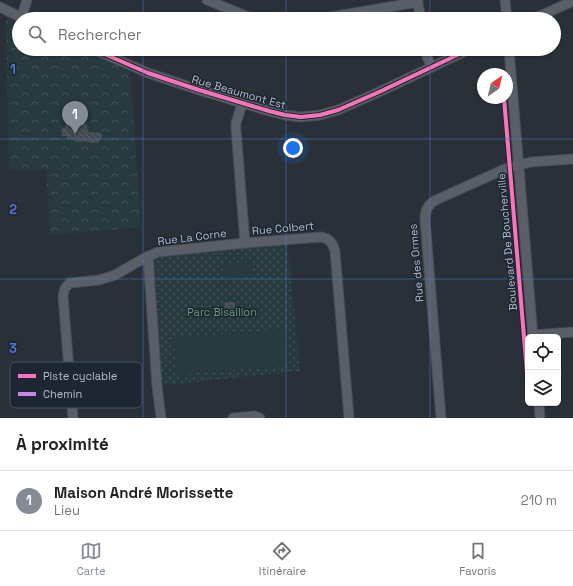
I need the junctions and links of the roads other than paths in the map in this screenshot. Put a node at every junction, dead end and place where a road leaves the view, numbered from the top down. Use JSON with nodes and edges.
{"nodes":[{"id":1,"x":27,"y":0,"type":"edge"},
{"id":2,"x":207,"y":0,"type":"edge"},
{"id":3,"x":505,"y":0,"type":"edge"},
{"id":4,"x":417,"y":1,"type":"edge"},
{"id":5,"x":573,"y":1,"type":"edge"},
{"id":6,"x":0,"y":7,"type":"edge"},
{"id":7,"x":24,"y":12,"type":"edge"},
{"id":8,"x":236,"y":12,"type":"edge"},
{"id":9,"x":357,"y":12,"type":"edge"},
{"id":10,"x":419,"y":12,"type":"edge"},
{"id":11,"x":506,"y":12,"type":"edge"},
{"id":12,"x":549,"y":12,"type":"edge"},
{"id":13,"x":12,"y":13,"type":"edge"},
{"id":14,"x":109,"y":56,"type":"edge"},
{"id":15,"x":428,"y":56,"type":"edge"},
{"id":16,"x":455,"y":56,"type":"edge"},
{"id":17,"x":511,"y":56,"type":"edge"},
{"id":18,"x":432,"y":67,"type":"junction"},
{"id":19,"x":242,"y":104,"type":"junction"},
{"id":20,"x":573,"y":159,"type":"edge"},
{"id":21,"x":519,"y":165,"type":"junction"},
{"id":22,"x":245,"y":243,"type":"junction"},
{"id":23,"x":148,"y":256,"type":"junction"},
{"id":24,"x":573,"y":332,"type":"edge"},
{"id":25,"x":533,"y":334,"type":"edge"},
{"id":26,"x":553,"y":334,"type":"edge"},
{"id":27,"x":68,"y":362,"type":"edge"},
{"id":28,"x":539,"y":406,"type":"edge"},
{"id":29,"x":72,"y":408,"type":"edge"},
{"id":30,"x":73,"y":418,"type":"edge"},
{"id":31,"x":161,"y":418,"type":"edge"},
{"id":32,"x":232,"y":418,"type":"edge"},
{"id":33,"x":260,"y":418,"type":"edge"},
{"id":34,"x":349,"y":418,"type":"edge"},
{"id":35,"x":441,"y":418,"type":"edge"},
{"id":36,"x":540,"y":418,"type":"edge"}],
"edges":[{"from":1,"to":7,"type":"street"},
{"from":2,"to":8,"type":"street"},
{"from":3,"to":11,"type":"street"},
{"from":4,"to":9,"type":"street"},
{"from":4,"to":10,"type":"street"},
{"from":5,"to":12,"type":"street"},
{"from":6,"to":13,"type":"street"},
{"from":14,"to":19,"type":"street","name":"Rue Beaumont Est"},
{"from":15,"to":18,"type":"street"},
{"from":16,"to":18,"type":"street","name":"Rue Beaumont Est"},
{"from":17,"to":21,"type":"street","name":"Boulevard De Boucherville"},
{"from":18,"to":19,"type":"street","name":"Rue Beaumont Est"},
{"from":19,"to":22,"type":"street","name":"Rue Colbert"},
{"from":20,"to":21,"type":"street","name":"Rue des Ormes"},
{"from":21,"to":25,"type":"street","name":"Boulevard De Boucherville"},
{"from":21,"to":35,"type":"street","name":"Rue des Ormes"},
{"from":22,"to":23,"type":"street","name":"Rue La Corne"},
{"from":22,"to":34,"type":"street","name":"Rue Colbert"},
{"from":23,"to":27,"type":"street","name":"Rue La Corne"},
{"from":23,"to":31,"type":"street"},
{"from":24,"to":26,"type":"street"},
{"from":28,"to":36,"type":"street"},
{"from":29,"to":30,"type":"street","name":"Rue La Corne"},
{"from":32,"to":33,"type":"street"}]}
